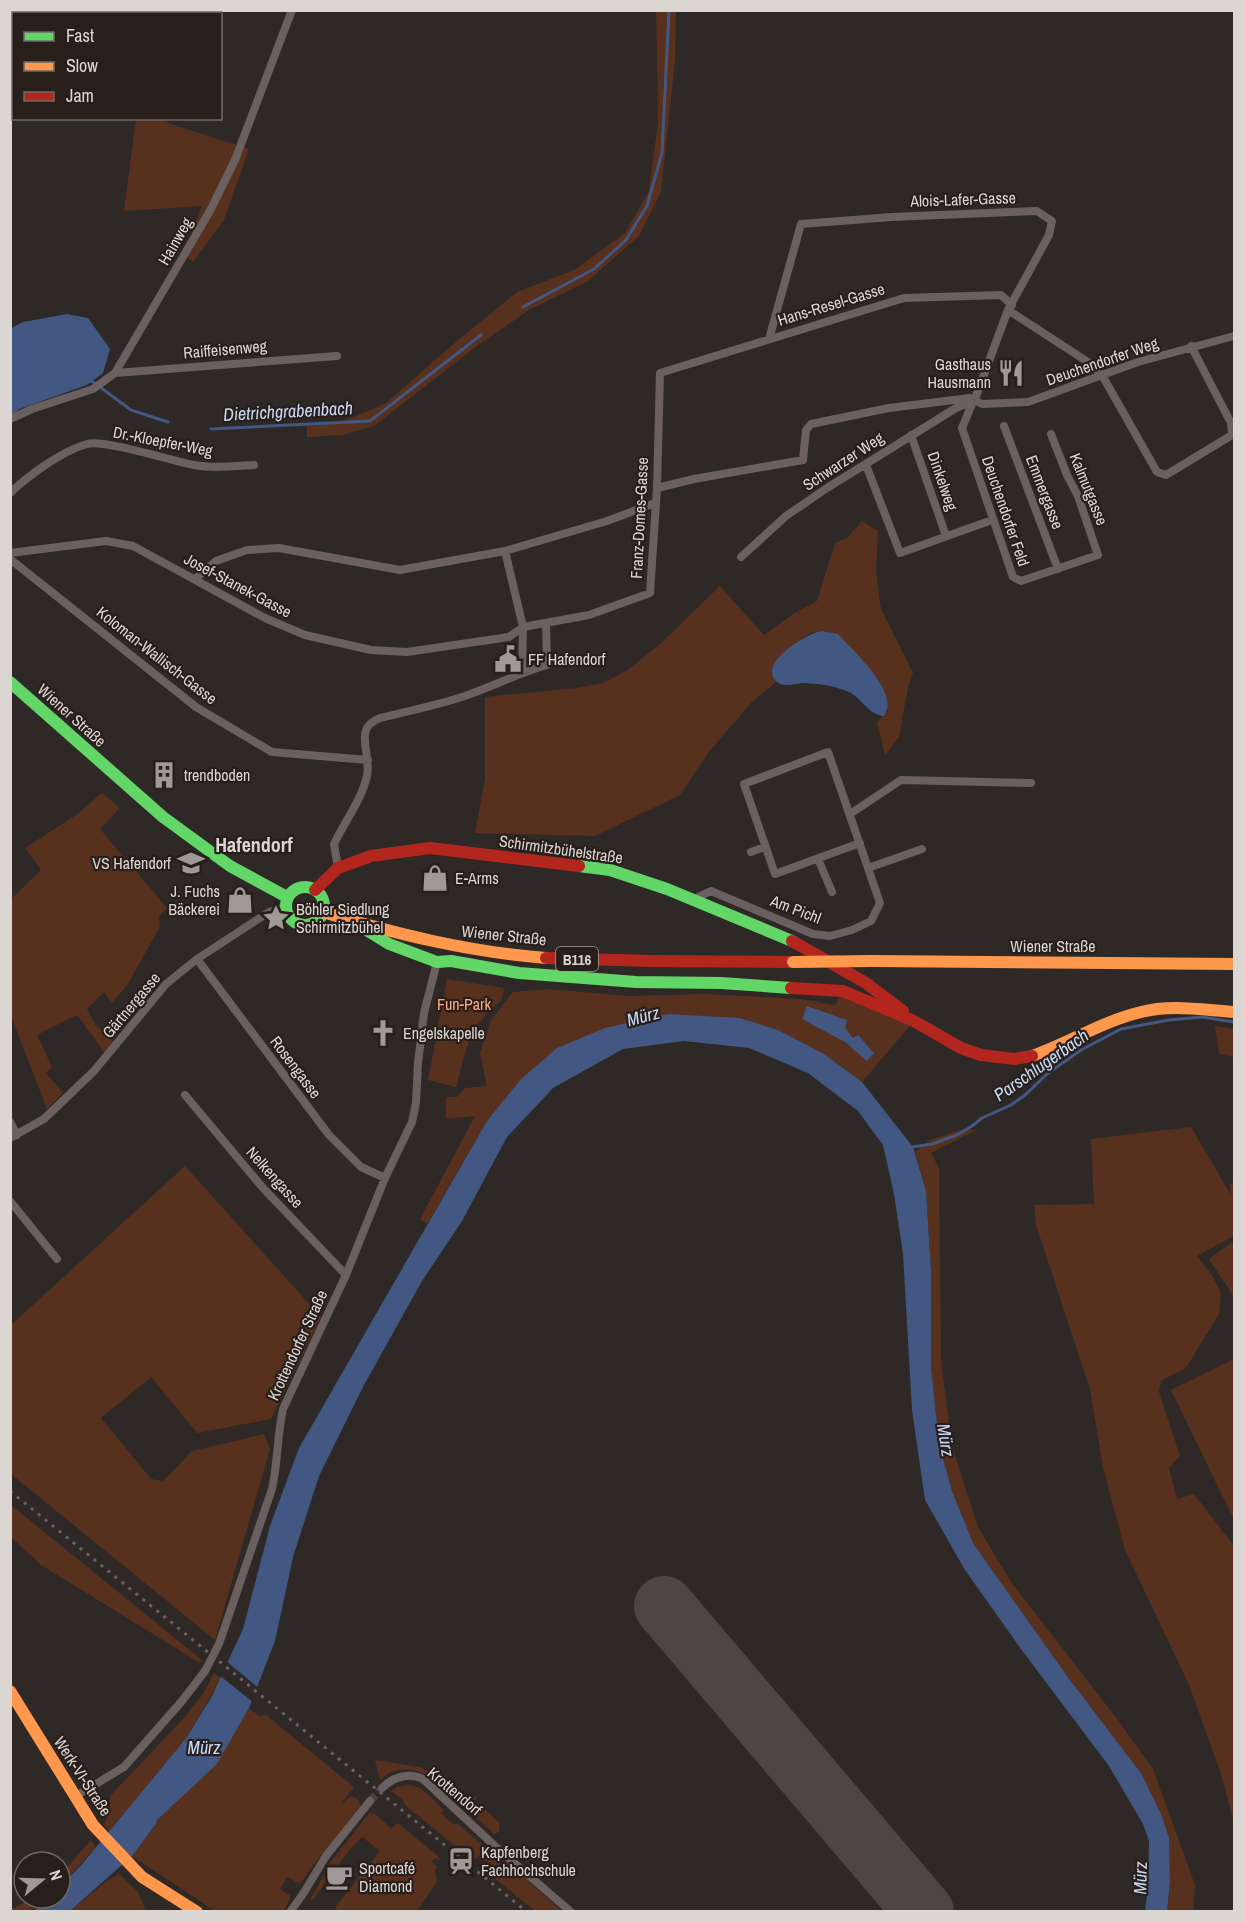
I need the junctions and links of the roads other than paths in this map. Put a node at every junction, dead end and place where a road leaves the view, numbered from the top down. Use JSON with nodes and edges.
{"nodes":[{"id":1,"x":292,"y":10,"type":"edge"},
{"id":2,"x":1010,"y":308,"type":"junction"},
{"id":3,"x":1234,"y":336,"type":"edge"},
{"id":4,"x":769,"y":339,"type":"junction"},
{"id":5,"x":1191,"y":346,"type":"junction"},
{"id":6,"x":336,"y":356,"type":"dead end"},
{"id":7,"x":116,"y":373,"type":"junction"},
{"id":8,"x":660,"y":373,"type":"joint"},
{"id":9,"x":1102,"y":375,"type":"junction"},
{"id":10,"x":973,"y":400,"type":"junction"},
{"id":11,"x":10,"y":419,"type":"edge"},
{"id":12,"x":1004,"y":426,"type":"dead end"},
{"id":13,"x":1051,"y":434,"type":"dead end"},
{"id":14,"x":911,"y":435,"type":"junction"},
{"id":15,"x":254,"y":465,"type":"dead end"},
{"id":16,"x":866,"y":465,"type":"junction"},
{"id":17,"x":657,"y":488,"type":"junction"},
{"id":18,"x":10,"y":493,"type":"edge"},
{"id":19,"x":655,"y":503,"type":"junction"},
{"id":20,"x":992,"y":520,"type":"junction"},
{"id":21,"x":946,"y":536,"type":"junction"},
{"id":22,"x":505,"y":550,"type":"junction"},
{"id":23,"x":10,"y":553,"type":"edge"},
{"id":24,"x":1098,"y":555,"type":"joint"},
{"id":25,"x":741,"y":557,"type":"dead end"},
{"id":26,"x":10,"y":559,"type":"edge"},
{"id":27,"x":1058,"y":569,"type":"junction"},
{"id":28,"x":195,"y":579,"type":"junction"},
{"id":29,"x":546,"y":623,"type":"junction"},
{"id":30,"x":523,"y":627,"type":"junction"},
{"id":31,"x":522,"y":672,"type":"junction"},
{"id":32,"x":10,"y":682,"type":"edge"},
{"id":33,"x":368,"y":760,"type":"junction"},
{"id":34,"x":1031,"y":783,"type":"dead end"},
{"id":35,"x":850,"y":814,"type":"junction"},
{"id":36,"x":860,"y":843,"type":"junction"},
{"id":37,"x":764,"y":847,"type":"junction"},
{"id":38,"x":922,"y":849,"type":"dead end"},
{"id":39,"x":751,"y":852,"type":"dead end"},
{"id":40,"x":818,"y":858,"type":"junction"},
{"id":41,"x":340,"y":867,"type":"junction"},
{"id":42,"x":868,"y":868,"type":"junction"},
{"id":43,"x":315,"y":890,"type":"junction"},
{"id":44,"x":831,"y":892,"type":"dead end"},
{"id":45,"x":692,"y":900,"type":"junction"},
{"id":46,"x":286,"y":902,"type":"junction"},
{"id":47,"x":323,"y":912,"type":"junction"},
{"id":48,"x":364,"y":925,"type":"junction"},
{"id":49,"x":197,"y":960,"type":"junction"},
{"id":50,"x":437,"y":962,"type":"junction"},
{"id":51,"x":1234,"y":964,"type":"edge"},
{"id":52,"x":845,"y":971,"type":"junction"},
{"id":53,"x":843,"y":991,"type":"junction"},
{"id":54,"x":1234,"y":1012,"type":"edge"},
{"id":55,"x":914,"y":1021,"type":"junction"},
{"id":56,"x":185,"y":1095,"type":"dead end"},
{"id":57,"x":10,"y":1122,"type":"edge"},
{"id":58,"x":14,"y":1136,"type":"edge"},
{"id":59,"x":385,"y":1178,"type":"junction"},
{"id":60,"x":10,"y":1201,"type":"edge"},
{"id":61,"x":57,"y":1259,"type":"dead end"},
{"id":62,"x":345,"y":1275,"type":"junction"},
{"id":63,"x":10,"y":1691,"type":"edge"},
{"id":64,"x":382,"y":1788,"type":"tunnel mouth"},
{"id":65,"x":76,"y":1797,"type":"junction"},
{"id":66,"x":370,"y":1801,"type":"tunnel mouth"},
{"id":67,"x":303,"y":1894,"type":"junction"},
{"id":68,"x":197,"y":1911,"type":"edge"},
{"id":69,"x":290,"y":1911,"type":"edge"},
{"id":70,"x":299,"y":1911,"type":"edge"},
{"id":71,"x":571,"y":1911,"type":"edge"}],
"edges":[{"from":1,"to":7,"type":"street","name":"Hainweg"},
{"from":2,"to":4,"type":"street","name":"Hans-Resel-Gasse"},
{"from":2,"to":4,"type":"street","name":"Alois-Lafer-Gasse"},
{"from":2,"to":9,"type":"street","name":"Hans-Resel-Gasse"},
{"from":2,"to":10,"type":"street","name":"Alois-Lafer-Gasse"},
{"from":3,"to":5,"type":"street","name":"Deuchendorfer Weg"},
{"from":4,"to":8,"type":"street","name":"Hans-Resel-Gasse"},
{"from":5,"to":9,"type":"street","name":"Deuchendorfer Weg"},
{"from":5,"to":9,"type":"street"},
{"from":6,"to":7,"type":"street","name":"Raiffeisenweg"},
{"from":7,"to":11,"type":"street","name":"Hainweg"},
{"from":8,"to":17,"type":"street","name":"Franz-Domes-Gasse"},
{"from":9,"to":10,"type":"street","name":"Deuchendorfer Weg"},
{"from":10,"to":14,"type":"street","name":"Schwarzer Weg"},
{"from":10,"to":17,"type":"street","name":"Deuchendorfer Weg"},
{"from":10,"to":20,"type":"street","name":"Deuchendorfer Feld"},
{"from":12,"to":27,"type":"street","name":"Emmergasse"},
{"from":13,"to":24,"type":"street","name":"Kalmutgasse"},
{"from":14,"to":16,"type":"street","name":"Schwarzer Weg"},
{"from":14,"to":21,"type":"street","name":"Dinkelweg"},
{"from":15,"to":18,"type":"street","name":"Dr.-Kloepfer-Weg"},
{"from":16,"to":21,"type":"street"},
{"from":16,"to":25,"type":"street","name":"Schwarzer Weg"},
{"from":17,"to":19,"type":"street","name":"Franz-Domes-Gasse"},
{"from":19,"to":22,"type":"street"},
{"from":19,"to":29,"type":"street","name":"Franz-Domes-Gasse"},
{"from":20,"to":21,"type":"street"},
{"from":20,"to":27,"type":"street","name":"Deuchendorfer Feld"},
{"from":22,"to":28,"type":"street"},
{"from":22,"to":30,"type":"street"},
{"from":23,"to":28,"type":"street","name":"Josef-Stanek-Gasse"},
{"from":24,"to":27,"type":"street","name":"Deuchendorfer Feld"},
{"from":26,"to":33,"type":"street","name":"Koloman-Wallisch-Gasse"},
{"from":28,"to":30,"type":"street","name":"Josef-Stanek-Gasse"},
{"from":29,"to":30,"type":"street","name":"Franz-Domes-Gasse"},
{"from":29,"to":31,"type":"street"},
{"from":30,"to":31,"type":"street"},
{"from":31,"to":33,"type":"street"},
{"from":32,"to":46,"type":"main road","name":"Wiener Straße"},
{"from":33,"to":41,"type":"street"},
{"from":34,"to":35,"type":"street"},
{"from":35,"to":36,"type":"street","name":"Am Pichl"},
{"from":35,"to":37,"type":"street","name":"Am Pichl"},
{"from":36,"to":40,"type":"street","name":"Am Pichl"},
{"from":36,"to":42,"type":"street","name":"Am Pichl"},
{"from":37,"to":39,"type":"street"},
{"from":37,"to":40,"type":"street","name":"Am Pichl"},
{"from":38,"to":42,"type":"street"},
{"from":40,"to":44,"type":"street","name":"Am Pichl"},
{"from":41,"to":43,"type":"main road"},
{"from":41,"to":45,"type":"main road","name":"Schirmitzbühelstraße"},
{"from":42,"to":45,"type":"street","name":"Am Pichl"},
{"from":43,"to":46,"type":"main road"},
{"from":43,"to":47,"type":"main road"},
{"from":45,"to":52,"type":"main road","name":"Schirmitzbühelstraße"},
{"from":46,"to":47,"type":"main road"},
{"from":46,"to":49,"type":"street","name":"Gärtnergasse"},
{"from":47,"to":48,"type":"main road","name":"Wiener Straße","number":"B116"},
{"from":48,"to":50,"type":"main road"},
{"from":48,"to":51,"type":"main road","name":"Wiener Straße","number":"B116","bridge":true},
{"from":49,"to":58,"type":"street","name":"Gärtnergasse"},
{"from":49,"to":59,"type":"street","name":"Rosengasse"},
{"from":50,"to":53,"type":"main road"},
{"from":50,"to":59,"type":"street","name":"Krottendorfer Straße"},
{"from":52,"to":53,"type":"main road"},
{"from":52,"to":55,"type":"main road","name":"Schirmitzbühelstraße"},
{"from":53,"to":55,"type":"main road"},
{"from":54,"to":55,"type":"main road"},
{"from":56,"to":62,"type":"street","name":"Nelkengasse"},
{"from":57,"to":58,"type":"street"},
{"from":59,"to":62,"type":"street","name":"Krottendorfer Straße"},
{"from":60,"to":61,"type":"street"},
{"from":62,"to":65,"type":"street","name":"Krottendorfer Straße"},
{"from":63,"to":65,"type":"main road","name":"Werk-VI-Straße"},
{"from":64,"to":71,"type":"street","name":"Krottendorf"},
{"from":65,"to":68,"type":"main road","name":"Werk-VI-Straße"},
{"from":66,"to":67,"type":"street"},
{"from":67,"to":69,"type":"street"},
{"from":67,"to":70,"type":"street"}]}
